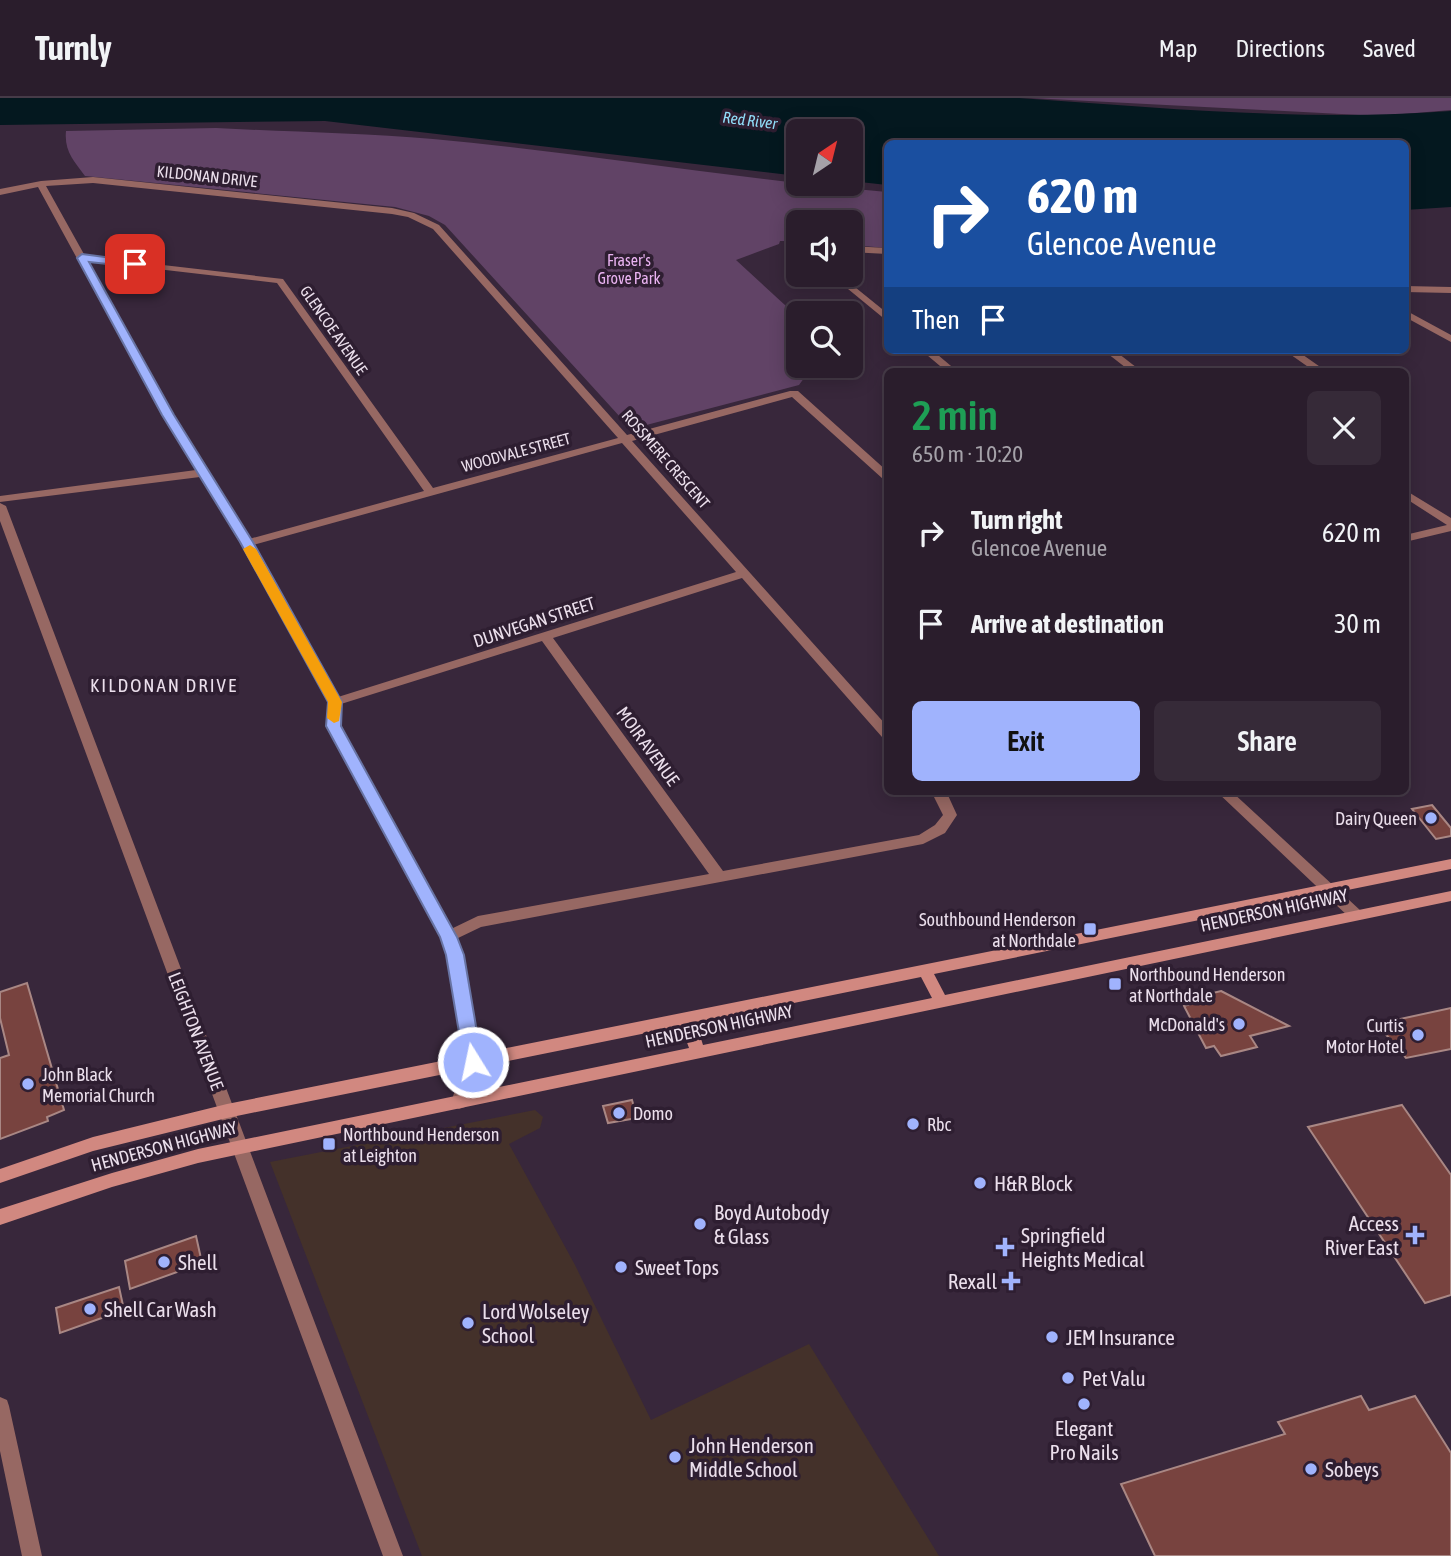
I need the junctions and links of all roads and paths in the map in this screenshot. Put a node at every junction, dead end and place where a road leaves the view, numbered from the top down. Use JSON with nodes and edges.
{"nodes":[{"id":1,"x":41,"y":184,"type":"junction"},
{"id":2,"x":0,"y":192,"type":"edge"},
{"id":3,"x":411,"y":215,"type":"joint"},
{"id":4,"x":863,"y":249,"type":"edge"},
{"id":5,"x":884,"y":251,"type":"edge"},
{"id":6,"x":82,"y":258,"type":"junction"},
{"id":7,"x":850,"y":287,"type":"edge"},
{"id":8,"x":1409,"y":289,"type":"edge"},
{"id":9,"x":1451,"y":290,"type":"edge"},
{"id":10,"x":1409,"y":315,"type":"edge"},
{"id":11,"x":884,"y":316,"type":"edge"},
{"id":12,"x":1451,"y":340,"type":"edge"},
{"id":13,"x":931,"y":354,"type":"edge"},
{"id":14,"x":1113,"y":354,"type":"edge"},
{"id":15,"x":1295,"y":354,"type":"edge"},
{"id":16,"x":948,"y":368,"type":"edge"},
{"id":17,"x":1132,"y":368,"type":"edge"},
{"id":18,"x":1316,"y":368,"type":"edge"},
{"id":19,"x":625,"y":438,"type":"junction"},
{"id":20,"x":202,"y":473,"type":"junction"},
{"id":21,"x":884,"y":474,"type":"edge"},
{"id":22,"x":430,"y":492,"type":"junction"},
{"id":23,"x":1409,"y":496,"type":"edge"},
{"id":24,"x":0,"y":499,"type":"edge"},
{"id":25,"x":0,"y":506,"type":"edge"},
{"id":26,"x":1451,"y":526,"type":"edge"},
{"id":27,"x":1409,"y":538,"type":"edge"},
{"id":28,"x":246,"y":542,"type":"junction"},
{"id":29,"x":743,"y":574,"type":"junction"},
{"id":30,"x":545,"y":636,"type":"junction"},
{"id":31,"x":335,"y":702,"type":"junction"},
{"id":32,"x":884,"y":731,"type":"edge"},
{"id":33,"x":941,"y":795,"type":"edge"},
{"id":34,"x":1227,"y":795,"type":"edge"},
{"id":35,"x":1451,"y":864,"type":"edge"},
{"id":36,"x":719,"y":877,"type":"junction"},
{"id":37,"x":1327,"y":889,"type":"junction"},
{"id":38,"x":1451,"y":896,"type":"edge"},
{"id":39,"x":1356,"y":915,"type":"junction"},
{"id":40,"x":448,"y":937,"type":"junction"},
{"id":41,"x":925,"y":971,"type":"junction"},
{"id":42,"x":941,"y":1001,"type":"junction"},
{"id":43,"x":688,"y":1019,"type":"junction"},
{"id":44,"x":698,"y":1052,"type":"junction"},
{"id":45,"x":473,"y":1062,"type":"junction"},
{"id":46,"x":458,"y":1102,"type":"junction"},
{"id":47,"x":227,"y":1111,"type":"junction"},
{"id":48,"x":240,"y":1147,"type":"junction"},
{"id":49,"x":0,"y":1175,"type":"edge"},
{"id":50,"x":0,"y":1217,"type":"edge"},
{"id":51,"x":0,"y":1406,"type":"edge"},
{"id":52,"x":32,"y":1556,"type":"edge"},
{"id":53,"x":393,"y":1556,"type":"edge"}],
"edges":[{"from":1,"to":2,"type":"street","name":"KILDONAN DRIVE"},
{"from":1,"to":3,"type":"street","name":"KILDONAN DRIVE"},
{"from":1,"to":6,"type":"street"},
{"from":3,"to":19,"type":"street","name":"ROSSMERE CRESCENT"},
{"from":4,"to":5,"type":"street"},
{"from":6,"to":20,"type":"street"},
{"from":6,"to":22,"type":"street","name":"GLENCOE AVENUE"},
{"from":7,"to":11,"type":"street"},
{"from":8,"to":9,"type":"street"},
{"from":10,"to":12,"type":"street"},
{"from":13,"to":16,"type":"street"},
{"from":14,"to":17,"type":"street"},
{"from":15,"to":18,"type":"street"},
{"from":19,"to":21,"type":"street","name":"WOODVALE STREET"},
{"from":19,"to":22,"type":"street","name":"WOODVALE STREET"},
{"from":19,"to":29,"type":"street","name":"ROSSMERE CRESCENT"},
{"from":20,"to":24,"type":"street"},
{"from":20,"to":28,"type":"street"},
{"from":22,"to":28,"type":"street","name":"WOODVALE STREET"},
{"from":23,"to":26,"type":"street"},
{"from":25,"to":47,"type":"street","name":"LEIGHTON AVENUE"},
{"from":26,"to":27,"type":"street"},
{"from":28,"to":31,"type":"street"},
{"from":29,"to":30,"type":"street","name":"DUNVEGAN STREET"},
{"from":29,"to":32,"type":"street","name":"ROSSMERE CRESCENT"},
{"from":30,"to":31,"type":"street","name":"DUNVEGAN STREET"},
{"from":30,"to":36,"type":"street","name":"MOIR AVENUE"},
{"from":31,"to":40,"type":"street"},
{"from":33,"to":36,"type":"street"},
{"from":34,"to":37,"type":"street"},
{"from":35,"to":37,"type":"main road","name":"HENDERSON HIGHWAY"},
{"from":36,"to":40,"type":"street"},
{"from":37,"to":39,"type":"street"},
{"from":37,"to":41,"type":"main road","name":"HENDERSON HIGHWAY"},
{"from":38,"to":39,"type":"main road","name":"HENDERSON HIGHWAY"},
{"from":39,"to":42,"type":"main road","name":"HENDERSON HIGHWAY"},
{"from":40,"to":45,"type":"street"},
{"from":41,"to":42,"type":"main road"},
{"from":41,"to":43,"type":"main road","name":"HENDERSON HIGHWAY"},
{"from":42,"to":44,"type":"main road","name":"HENDERSON HIGHWAY"},
{"from":43,"to":44,"type":"main road"},
{"from":43,"to":45,"type":"main road","name":"HENDERSON HIGHWAY"},
{"from":44,"to":46,"type":"main road","name":"HENDERSON HIGHWAY"},
{"from":45,"to":46,"type":"street"},
{"from":45,"to":47,"type":"main road","name":"HENDERSON HIGHWAY"},
{"from":46,"to":48,"type":"main road","name":"HENDERSON HIGHWAY"},
{"from":47,"to":48,"type":"street","name":"LEIGHTON AVENUE"},
{"from":47,"to":49,"type":"main road","name":"HENDERSON HIGHWAY"},
{"from":48,"to":50,"type":"main road","name":"HENDERSON HIGHWAY"},
{"from":48,"to":53,"type":"street","name":"LEIGHTON AVENUE"},
{"from":51,"to":52,"type":"street"}]}
